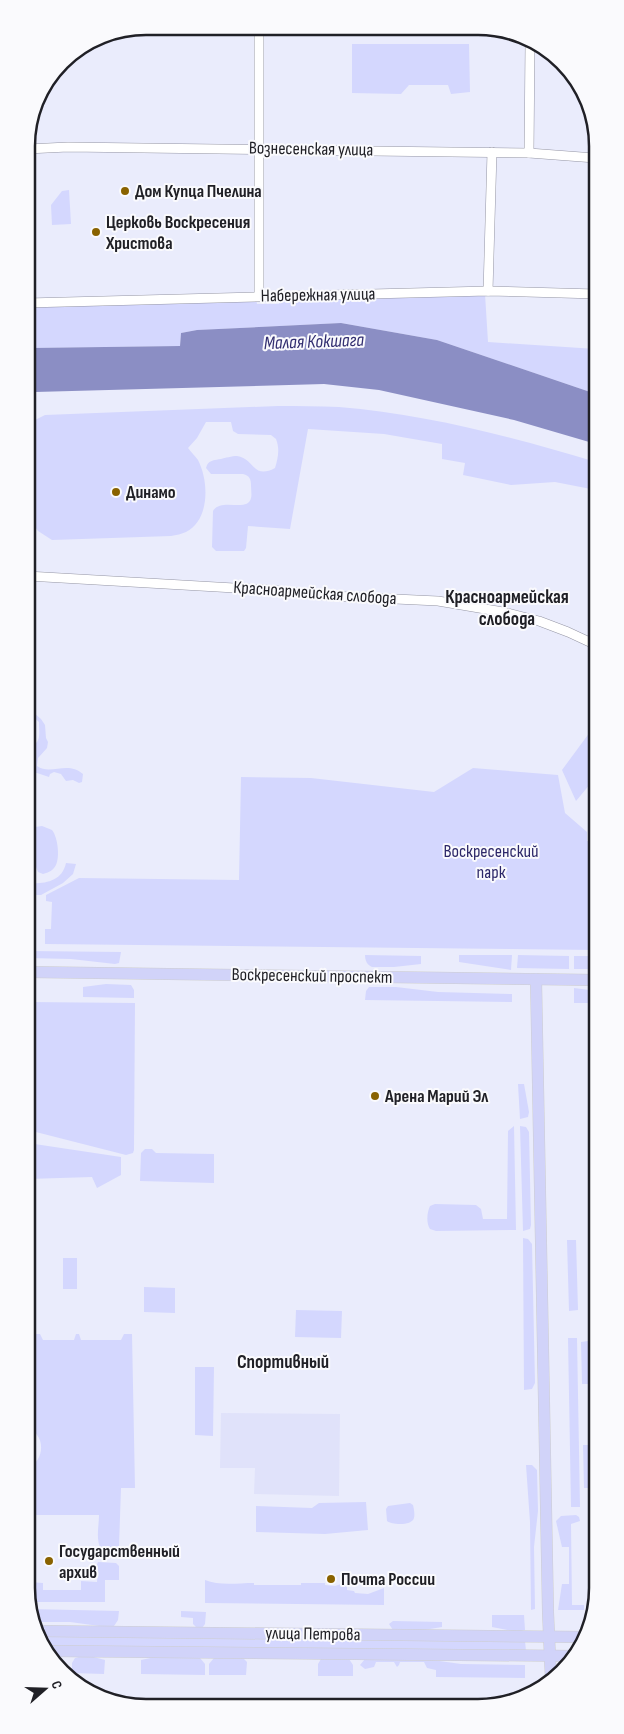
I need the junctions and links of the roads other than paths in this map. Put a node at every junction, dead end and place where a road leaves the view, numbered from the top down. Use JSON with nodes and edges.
{"nodes":[{"id":1,"x":259,"y":35,"type":"edge"},
{"id":2,"x":530,"y":48,"type":"edge"},
{"id":3,"x":35,"y":149,"type":"edge"},
{"id":4,"x":259,"y":149,"type":"junction"},
{"id":5,"x":492,"y":152,"type":"junction"},
{"id":6,"x":529,"y":153,"type":"junction"},
{"id":7,"x":589,"y":157,"type":"edge"},
{"id":8,"x":488,"y":291,"type":"junction"},
{"id":9,"x":589,"y":294,"type":"edge"},
{"id":10,"x":259,"y":296,"type":"junction"},
{"id":11,"x":35,"y":302,"type":"edge"},
{"id":12,"x":35,"y":576,"type":"edge"},
{"id":13,"x":589,"y":642,"type":"edge"},
{"id":14,"x":35,"y":972,"type":"edge"},
{"id":15,"x":536,"y":979,"type":"junction"},
{"id":16,"x":589,"y":980,"type":"edge"},
{"id":17,"x":43,"y":1631,"type":"edge"},
{"id":18,"x":549,"y":1636,"type":"junction"},
{"id":19,"x":578,"y":1637,"type":"edge"},
{"id":20,"x":55,"y":1651,"type":"edge"},
{"id":21,"x":550,"y":1656,"type":"junction"},
{"id":22,"x":566,"y":1656,"type":"edge"},
{"id":23,"x":551,"y":1672,"type":"edge"}],
"edges":[{"from":1,"to":4,"type":"street"},
{"from":2,"to":6,"type":"street"},
{"from":3,"to":4,"type":"street","name":"Вознесенская улица"},
{"from":4,"to":5,"type":"street","name":"Вознесенская улица"},
{"from":4,"to":10,"type":"street"},
{"from":5,"to":6,"type":"street","name":"Вознесенская улица"},
{"from":5,"to":8,"type":"street"},
{"from":6,"to":7,"type":"street","name":"Вознесенская улица"},
{"from":8,"to":9,"type":"street","name":"Набережная улица"},
{"from":8,"to":10,"type":"street","name":"Набережная улица"},
{"from":10,"to":11,"type":"street","name":"Набережная улица"},
{"from":12,"to":13,"type":"street","name":"Красноармейская слобода"},
{"from":14,"to":15,"type":"main road","name":"Воскресенский проспект"},
{"from":15,"to":16,"type":"main road","name":"Воскресенский проспект"},
{"from":15,"to":18,"type":"main road"},
{"from":17,"to":18,"type":"main road","name":"улица Петрова"},
{"from":18,"to":19,"type":"main road","name":"улица Петрова"},
{"from":18,"to":21,"type":"main road"},
{"from":20,"to":21,"type":"main road","name":"улица Петрова"},
{"from":21,"to":22,"type":"main road","name":"улица Петрова"},
{"from":21,"to":23,"type":"main road"}]}
